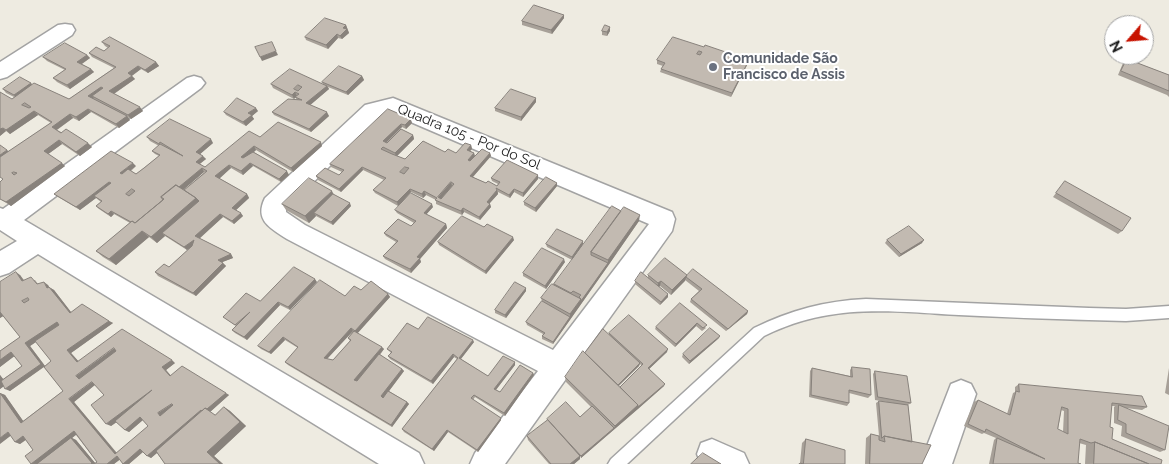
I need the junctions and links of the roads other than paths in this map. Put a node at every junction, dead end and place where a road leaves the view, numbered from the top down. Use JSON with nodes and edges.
{"nodes":[{"id":1,"x":66,"y":30,"type":"dead end"},
{"id":2,"x":0,"y":72,"type":"edge"},
{"id":3,"x":194,"y":83,"type":"dead end"},
{"id":4,"x":2,"y":219,"type":"edge"},
{"id":5,"x":38,"y":240,"type":"junction"},
{"id":6,"x":0,"y":265,"type":"edge"},
{"id":7,"x":1169,"y":312,"type":"edge"},
{"id":8,"x":557,"y":366,"type":"junction"},
{"id":9,"x":961,"y":394,"type":"dead end"},
{"id":10,"x":408,"y":464,"type":"edge"},
{"id":11,"x":486,"y":464,"type":"edge"},
{"id":12,"x":616,"y":464,"type":"edge"},
{"id":13,"x":936,"y":464,"type":"edge"}],
"edges":[{"from":1,"to":2,"type":"street"},
{"from":3,"to":4,"type":"street"},
{"from":4,"to":5,"type":"street"},
{"from":5,"to":6,"type":"street"},
{"from":5,"to":10,"type":"street"},
{"from":7,"to":12,"type":"lane"},
{"from":8,"to":8,"type":"street","name":"Quadra 105 - Por do Sol"},
{"from":8,"to":11,"type":"street","name":"Quadra 105 - Por do Sol"},
{"from":9,"to":13,"type":"street"}]}
